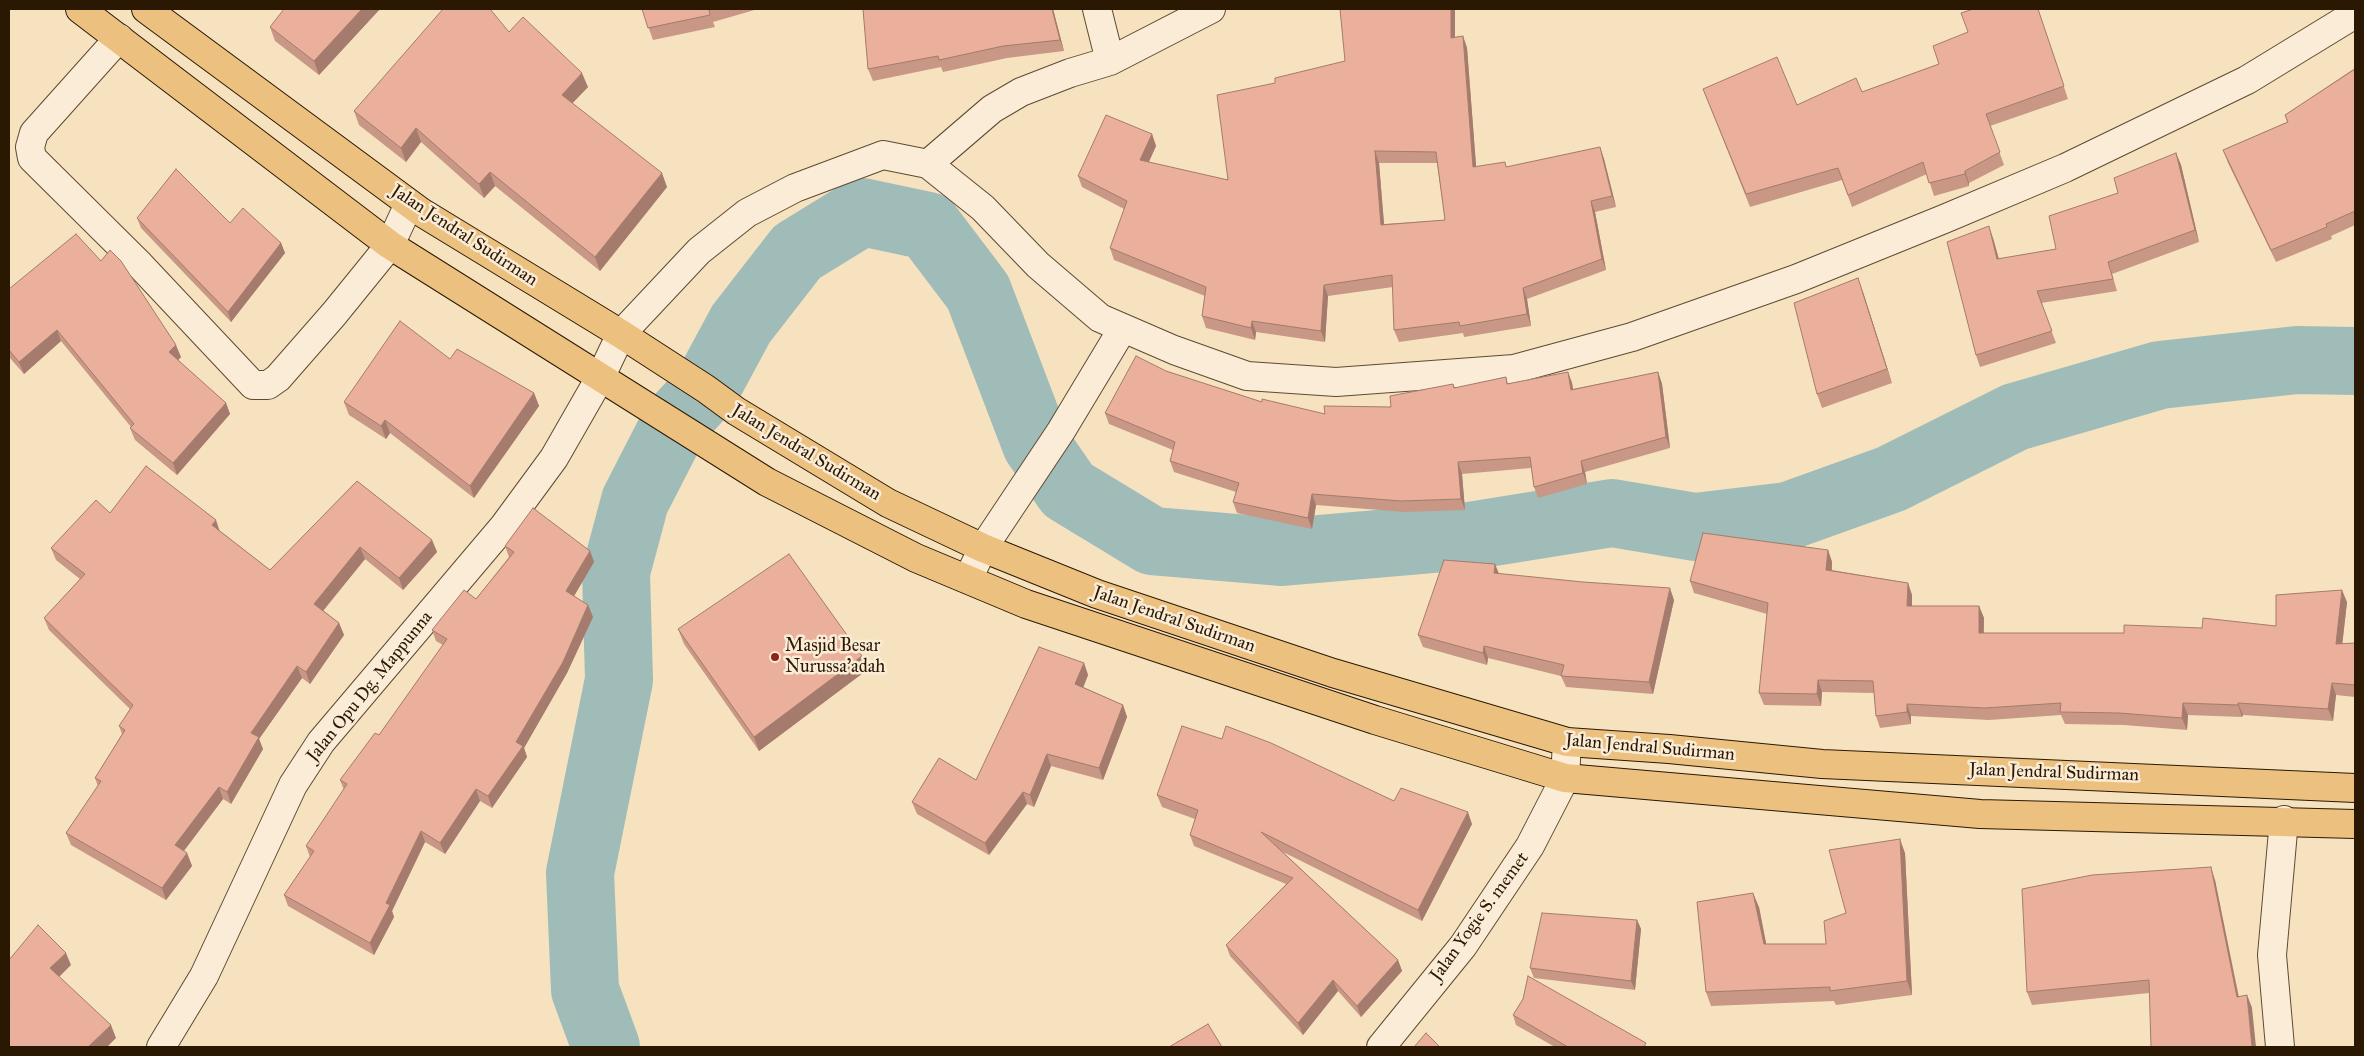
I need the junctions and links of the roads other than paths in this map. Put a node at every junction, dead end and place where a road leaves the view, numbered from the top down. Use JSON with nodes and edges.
{"nodes":[{"id":1,"x":80,"y":9,"type":"edge"},
{"id":2,"x":146,"y":9,"type":"edge"},
{"id":3,"x":1097,"y":9,"type":"edge"},
{"id":4,"x":1211,"y":9,"type":"edge"},
{"id":5,"x":2355,"y":14,"type":"edge"},
{"id":6,"x":119,"y":38,"type":"junction"},
{"id":7,"x":1110,"y":60,"type":"junction"},
{"id":8,"x":928,"y":164,"type":"junction"},
{"id":9,"x":410,"y":204,"type":"junction"},
{"id":10,"x":390,"y":245,"type":"junction"},
{"id":11,"x":1123,"y":328,"type":"junction"},
{"id":12,"x":621,"y":334,"type":"junction"},
{"id":13,"x":601,"y":376,"type":"junction"},
{"id":14,"x":983,"y":548,"type":"junction"},
{"id":15,"x":968,"y":579,"type":"junction"},
{"id":16,"x":1568,"y":742,"type":"junction"},
{"id":17,"x":1565,"y":778,"type":"junction"},
{"id":18,"x":2355,"y":788,"type":"edge"},
{"id":19,"x":2284,"y":820,"type":"junction"},
{"id":20,"x":2355,"y":824,"type":"edge"},
{"id":21,"x":161,"y":1047,"type":"edge"},
{"id":22,"x":1381,"y":1047,"type":"edge"},
{"id":23,"x":2280,"y":1047,"type":"edge"}],
"edges":[{"from":1,"to":6,"type":"highway"},
{"from":2,"to":9,"type":"highway","name":"Jalan Jendral Sudirman"},
{"from":3,"to":7,"type":"street"},
{"from":4,"to":7,"type":"street"},
{"from":5,"to":11,"type":"street"},
{"from":6,"to":10,"type":"highway"},
{"from":6,"to":10,"type":"street"},
{"from":7,"to":8,"type":"street"},
{"from":8,"to":11,"type":"street"},
{"from":8,"to":12,"type":"street","name":"Jalan Opu Dg. Mappunna"},
{"from":9,"to":10,"type":"street"},
{"from":9,"to":12,"type":"highway","name":"Jalan Jendral Sudirman"},
{"from":10,"to":13,"type":"highway"},
{"from":11,"to":14,"type":"street"},
{"from":12,"to":13,"type":"street","name":"Jalan Opu Dg. Mappunna"},
{"from":12,"to":14,"type":"highway","name":"Jalan Jendral Sudirman"},
{"from":13,"to":15,"type":"highway","name":"Jalan Jendral Sudirman"},
{"from":13,"to":21,"type":"street","name":"Jalan Opu Dg. Mappunna"},
{"from":14,"to":15,"type":"street"},
{"from":14,"to":16,"type":"highway","name":"Jalan Jendral Sudirman"},
{"from":15,"to":17,"type":"highway","name":"Jalan Jendral Sudirman"},
{"from":16,"to":17,"type":"street"},
{"from":16,"to":18,"type":"highway","name":"Jalan Jendral Sudirman"},
{"from":17,"to":19,"type":"highway","name":"Jalan Jendral Sudirman"},
{"from":17,"to":22,"type":"street","name":"Jalan Yogie S. memet"},
{"from":19,"to":20,"type":"highway","name":"Jalan Jendral Sudirman"},
{"from":19,"to":23,"type":"street"}]}
